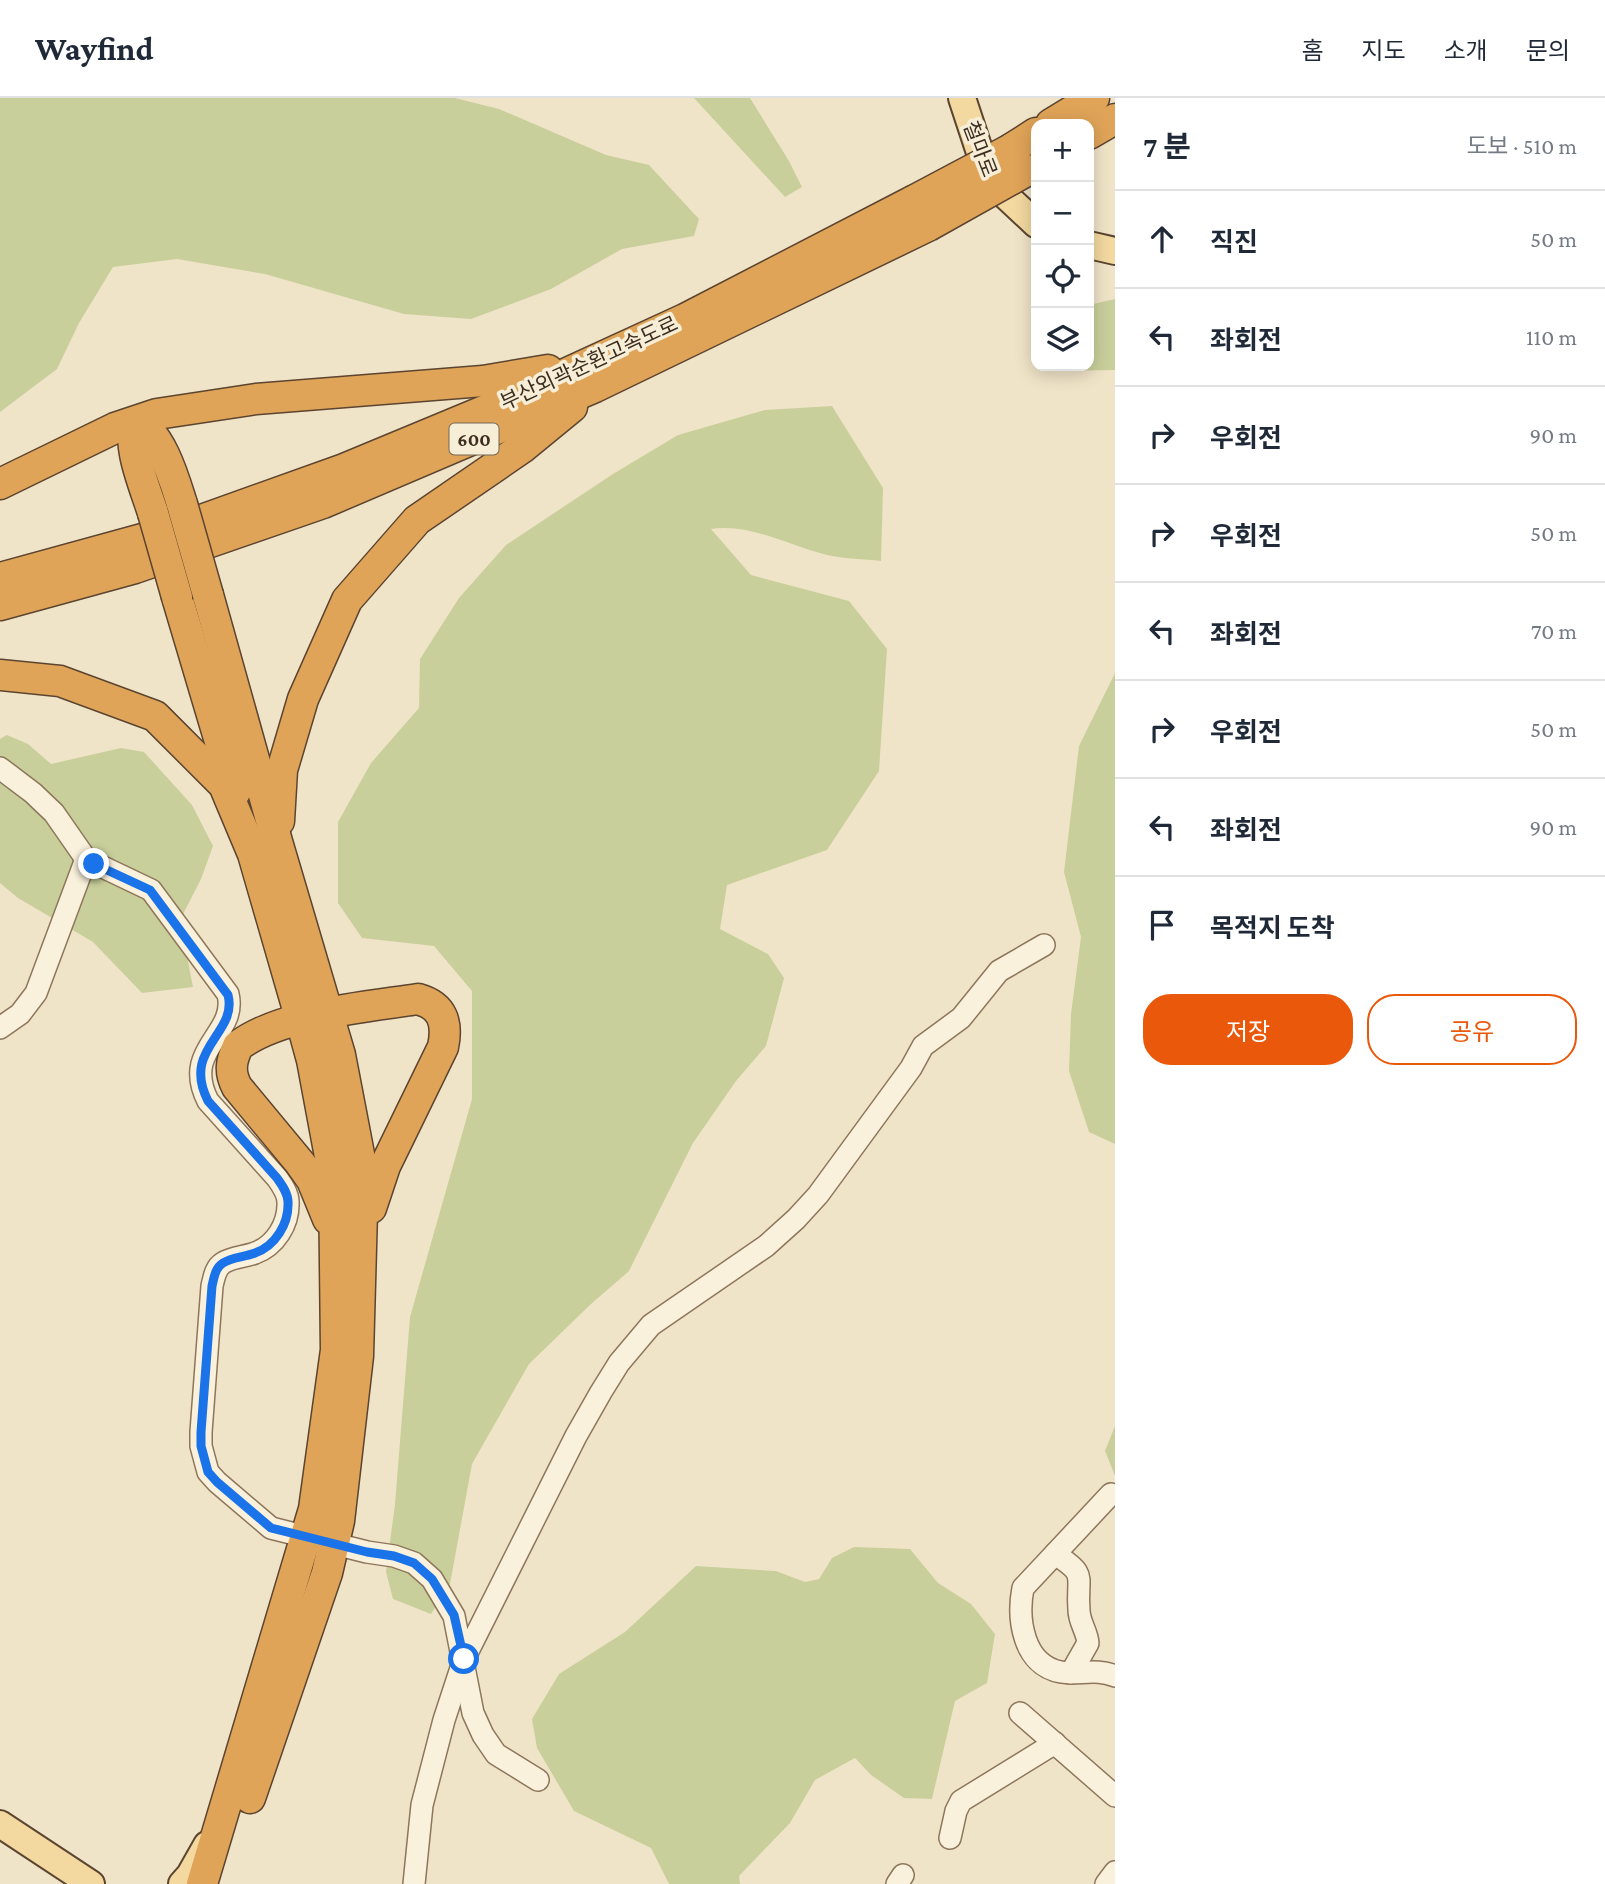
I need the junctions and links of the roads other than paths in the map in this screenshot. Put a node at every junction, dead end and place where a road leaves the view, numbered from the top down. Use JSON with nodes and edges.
{"nodes":[{"id":1,"x":962,"y":98,"type":"edge"},
{"id":2,"x":1094,"y":98,"type":"edge"},
{"id":3,"x":1059,"y":119,"type":"edge"},
{"id":4,"x":1115,"y":119,"type":"edge"},
{"id":5,"x":1094,"y":131,"type":"edge"},
{"id":6,"x":1025,"y":161,"type":"edge"},
{"id":7,"x":1031,"y":219,"type":"edge"},
{"id":8,"x":1094,"y":246,"type":"edge"},
{"id":9,"x":1115,"y":251,"type":"edge"},
{"id":10,"x":591,"y":375,"type":"junction"},
{"id":11,"x":136,"y":422,"type":"junction"},
{"id":12,"x":0,"y":484,"type":"edge"},
{"id":13,"x":0,"y":578,"type":"edge"},
{"id":14,"x":0,"y":605,"type":"edge"},
{"id":15,"x":0,"y":675,"type":"edge"},
{"id":16,"x":0,"y":768,"type":"edge"},
{"id":17,"x":265,"y":850,"type":"junction"},
{"id":18,"x":86,"y":859,"type":"junction"},
{"id":19,"x":1044,"y":945,"type":"dead end"},
{"id":20,"x":314,"y":1016,"type":"junction"},
{"id":21,"x":0,"y":1028,"type":"edge"},
{"id":22,"x":348,"y":1238,"type":"junction"},
{"id":23,"x":1111,"y":1494,"type":"dead end"},
{"id":24,"x":320,"y":1541,"type":"junction"},
{"id":25,"x":1055,"y":1554,"type":"junction"},
{"id":26,"x":464,"y":1659,"type":"junction"},
{"id":27,"x":1071,"y":1673,"type":"junction"},
{"id":28,"x":1115,"y":1676,"type":"edge"},
{"id":29,"x":1020,"y":1713,"type":"dead end"},
{"id":30,"x":1055,"y":1743,"type":"junction"},
{"id":31,"x":538,"y":1780,"type":"dead end"},
{"id":32,"x":1115,"y":1796,"type":"edge"},
{"id":33,"x":223,"y":1820,"type":"junction"},
{"id":34,"x":0,"y":1824,"type":"edge"},
{"id":35,"x":950,"y":1838,"type":"dead end"},
{"id":36,"x":1115,"y":1872,"type":"edge"},
{"id":37,"x":93,"y":1883,"type":"edge"},
{"id":38,"x":182,"y":1884,"type":"edge"},
{"id":39,"x":202,"y":1884,"type":"edge"},
{"id":40,"x":220,"y":1884,"type":"edge"},
{"id":41,"x":414,"y":1884,"type":"edge"},
{"id":42,"x":1106,"y":1884,"type":"edge"}],
"edges":[{"from":1,"to":7,"type":"main road","name":"철마로"},
{"from":2,"to":3,"type":"highway"},
{"from":4,"to":5,"type":"highway"},
{"from":6,"to":10,"type":"highway","name":"부산외곽순환고속도로","number":"600","bridge":true},
{"from":8,"to":9,"type":"main road"},
{"from":10,"to":11,"type":"highway"},
{"from":10,"to":13,"type":"highway","name":"부산외곽순환고속도로","number":"600"},
{"from":10,"to":14,"type":"highway","name":"부산외곽순환고속도로","number":"600"},
{"from":10,"to":17,"type":"highway"},
{"from":11,"to":12,"type":"highway"},
{"from":11,"to":17,"type":"highway","bridge":true},
{"from":11,"to":17,"type":"highway","bridge":true},
{"from":15,"to":17,"type":"highway"},
{"from":16,"to":18,"type":"street"},
{"from":17,"to":20,"type":"highway"},
{"from":18,"to":21,"type":"street"},
{"from":18,"to":24,"type":"street"},
{"from":19,"to":26,"type":"street"},
{"from":20,"to":22,"type":"highway"},
{"from":20,"to":22,"type":"highway"},
{"from":20,"to":22,"type":"highway"},
{"from":22,"to":24,"type":"highway"},
{"from":23,"to":25,"type":"street"},
{"from":24,"to":26,"type":"street"},
{"from":24,"to":33,"type":"highway"},
{"from":24,"to":40,"type":"highway"},
{"from":25,"to":27,"type":"street"},
{"from":25,"to":27,"type":"street"},
{"from":26,"to":31,"type":"street"},
{"from":26,"to":41,"type":"street"},
{"from":27,"to":28,"type":"street"},
{"from":29,"to":30,"type":"street"},
{"from":30,"to":32,"type":"street"},
{"from":30,"to":35,"type":"street"},
{"from":33,"to":38,"type":"main road"},
{"from":33,"to":39,"type":"highway"},
{"from":34,"to":37,"type":"main road"},
{"from":36,"to":42,"type":"street"}]}
